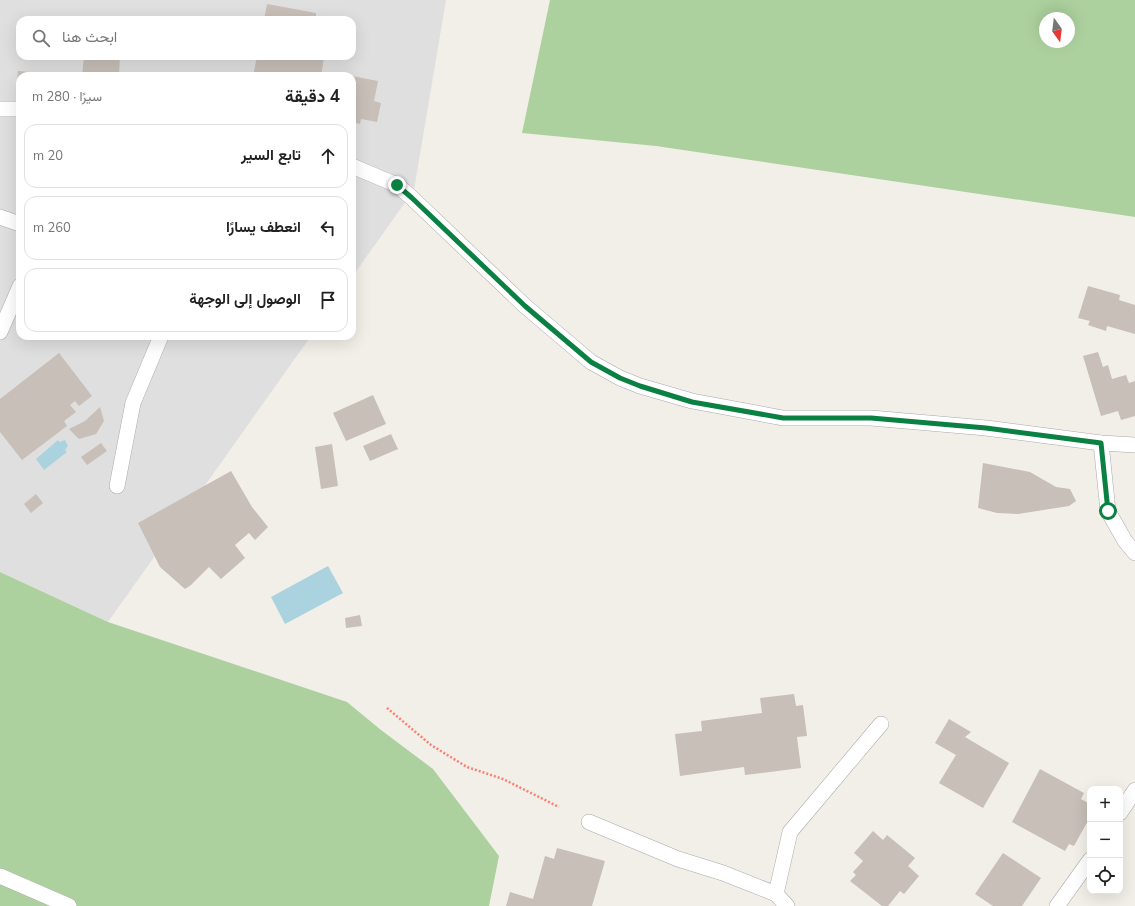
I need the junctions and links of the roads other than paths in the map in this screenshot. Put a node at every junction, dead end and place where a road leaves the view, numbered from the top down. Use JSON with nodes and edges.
{"nodes":[{"id":1,"x":0,"y":109,"type":"edge"},
{"id":2,"x":16,"y":109,"type":"edge"},
{"id":3,"x":356,"y":168,"type":"edge"},
{"id":4,"x":0,"y":217,"type":"edge"},
{"id":5,"x":16,"y":223,"type":"edge"},
{"id":6,"x":16,"y":295,"type":"edge"},
{"id":7,"x":0,"y":332,"type":"edge"},
{"id":8,"x":159,"y":340,"type":"edge"},
{"id":9,"x":1101,"y":443,"type":"junction"},
{"id":10,"x":1135,"y":445,"type":"edge"},
{"id":11,"x":117,"y":486,"type":"dead end"},
{"id":12,"x":1135,"y":554,"type":"edge"},
{"id":13,"x":881,"y":724,"type":"dead end"},
{"id":14,"x":1135,"y":790,"type":"edge"},
{"id":15,"x":1123,"y":808,"type":"edge"},
{"id":16,"x":589,"y":822,"type":"dead end"},
{"id":17,"x":1087,"y":864,"type":"edge"},
{"id":18,"x":0,"y":876,"type":"edge"},
{"id":19,"x":776,"y":894,"type":"junction"},
{"id":20,"x":70,"y":906,"type":"edge"},
{"id":21,"x":787,"y":906,"type":"edge"},
{"id":22,"x":1057,"y":906,"type":"edge"}],
"edges":[{"from":1,"to":2,"type":"street"},
{"from":3,"to":9,"type":"street"},
{"from":4,"to":5,"type":"street"},
{"from":6,"to":7,"type":"street"},
{"from":8,"to":11,"type":"street"},
{"from":9,"to":10,"type":"street"},
{"from":9,"to":12,"type":"street"},
{"from":13,"to":19,"type":"street"},
{"from":14,"to":15,"type":"street"},
{"from":16,"to":19,"type":"street"},
{"from":17,"to":22,"type":"street"},
{"from":18,"to":20,"type":"street"},
{"from":19,"to":21,"type":"street"}]}
